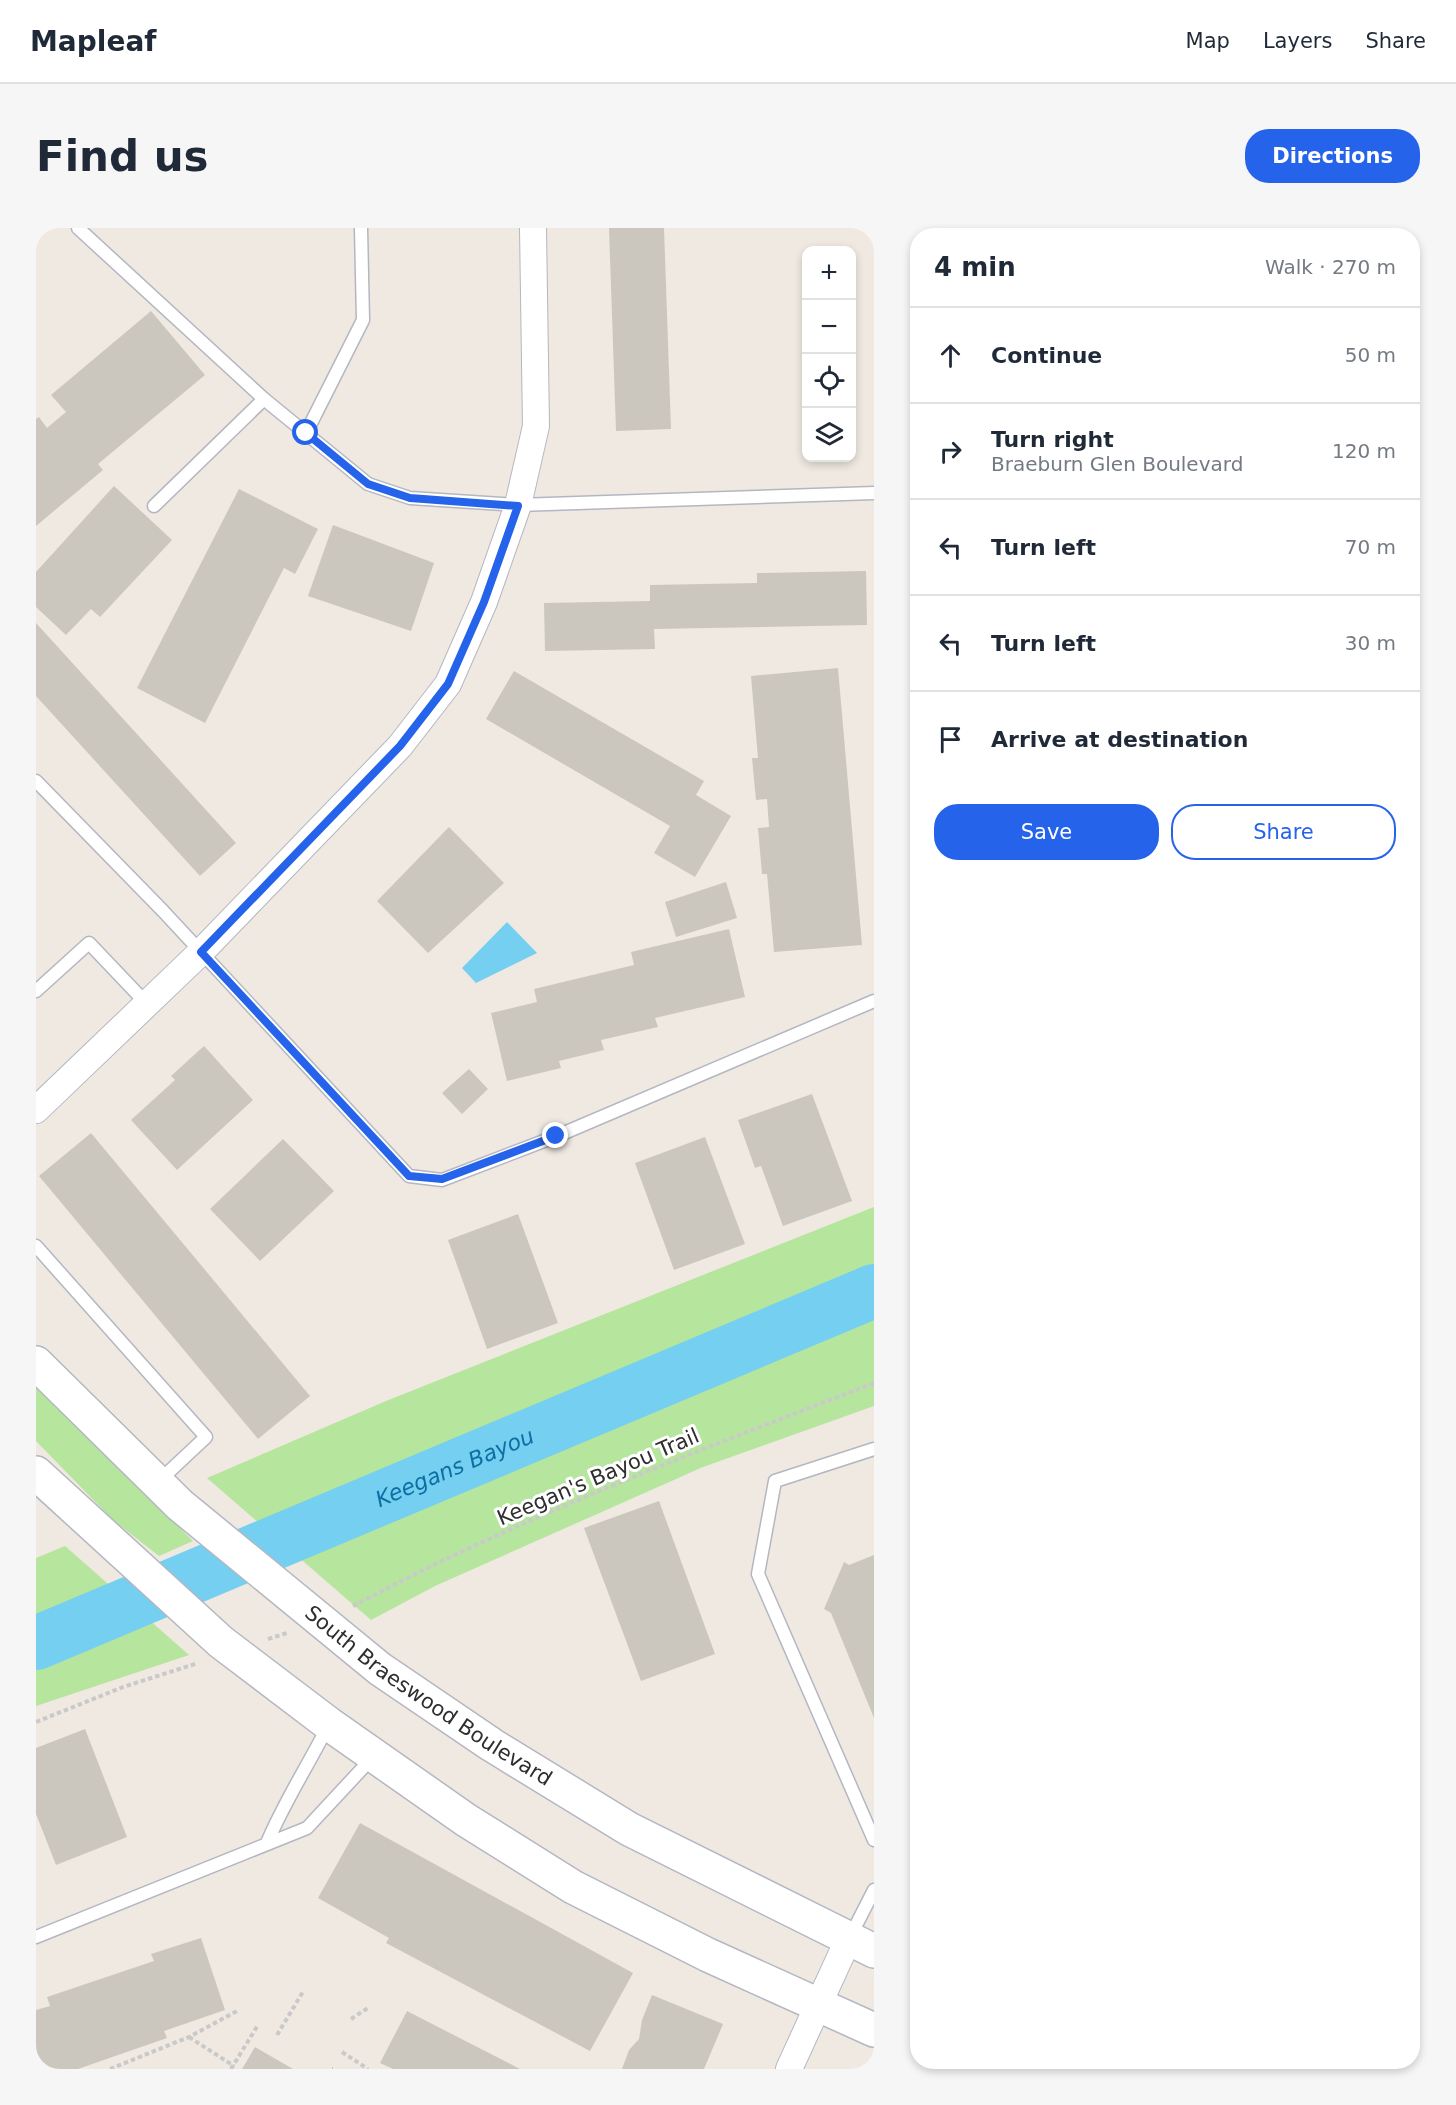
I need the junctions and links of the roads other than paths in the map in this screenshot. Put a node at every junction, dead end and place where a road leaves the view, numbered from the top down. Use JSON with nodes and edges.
{"nodes":[{"id":1,"x":78,"y":228,"type":"edge"},
{"id":2,"x":361,"y":228,"type":"edge"},
{"id":3,"x":533,"y":228,"type":"edge"},
{"id":4,"x":264,"y":399,"type":"junction"},
{"id":5,"x":306,"y":433,"type":"junction"},
{"id":6,"x":874,"y":493,"type":"edge"},
{"id":7,"x":154,"y":506,"type":"dead end"},
{"id":8,"x":518,"y":506,"type":"junction"},
{"id":9,"x":36,"y":781,"type":"edge"},
{"id":10,"x":201,"y":952,"type":"junction"},
{"id":11,"x":36,"y":991,"type":"edge"},
{"id":12,"x":874,"y":1001,"type":"edge"},
{"id":13,"x":147,"y":1004,"type":"junction"},
{"id":14,"x":36,"y":1110,"type":"edge"},
{"id":15,"x":36,"y":1246,"type":"edge"},
{"id":16,"x":36,"y":1363,"type":"edge"},
{"id":17,"x":874,"y":1449,"type":"edge"},
{"id":18,"x":158,"y":1482,"type":"junction"},
{"id":19,"x":40,"y":1484,"type":"edge"},
{"id":20,"x":329,"y":1724,"type":"junction"},
{"id":21,"x":374,"y":1756,"type":"junction"},
{"id":22,"x":874,"y":1840,"type":"edge"},
{"id":23,"x":267,"y":1843,"type":"junction"},
{"id":24,"x":874,"y":1890,"type":"edge"},
{"id":25,"x":36,"y":1937,"type":"edge"},
{"id":26,"x":861,"y":1946,"type":"edge"},
{"id":27,"x":818,"y":2006,"type":"junction"},
{"id":28,"x":874,"y":2030,"type":"edge"},
{"id":29,"x":789,"y":2069,"type":"edge"}],
"edges":[{"from":1,"to":4,"type":"lane"},
{"from":2,"to":5,"type":"lane"},
{"from":3,"to":8,"type":"street"},
{"from":4,"to":5,"type":"lane"},
{"from":4,"to":7,"type":"lane"},
{"from":5,"to":8,"type":"lane"},
{"from":6,"to":8,"type":"lane"},
{"from":8,"to":10,"type":"street"},
{"from":9,"to":10,"type":"lane"},
{"from":10,"to":12,"type":"lane"},
{"from":10,"to":13,"type":"street"},
{"from":11,"to":13,"type":"lane"},
{"from":13,"to":14,"type":"street"},
{"from":15,"to":18,"type":"lane"},
{"from":16,"to":18,"type":"main road","name":"South Braeswood Boulevard"},
{"from":17,"to":22,"type":"lane"},
{"from":18,"to":26,"type":"main road","name":"South Braeswood Boulevard"},
{"from":19,"to":20,"type":"main road"},
{"from":20,"to":21,"type":"main road"},
{"from":20,"to":23,"type":"lane"},
{"from":21,"to":23,"type":"lane"},
{"from":21,"to":27,"type":"main road"},
{"from":23,"to":25,"type":"lane"},
{"from":24,"to":26,"type":"lane"},
{"from":26,"to":27,"type":"street"},
{"from":27,"to":28,"type":"main road"},
{"from":27,"to":29,"type":"street"}]}
